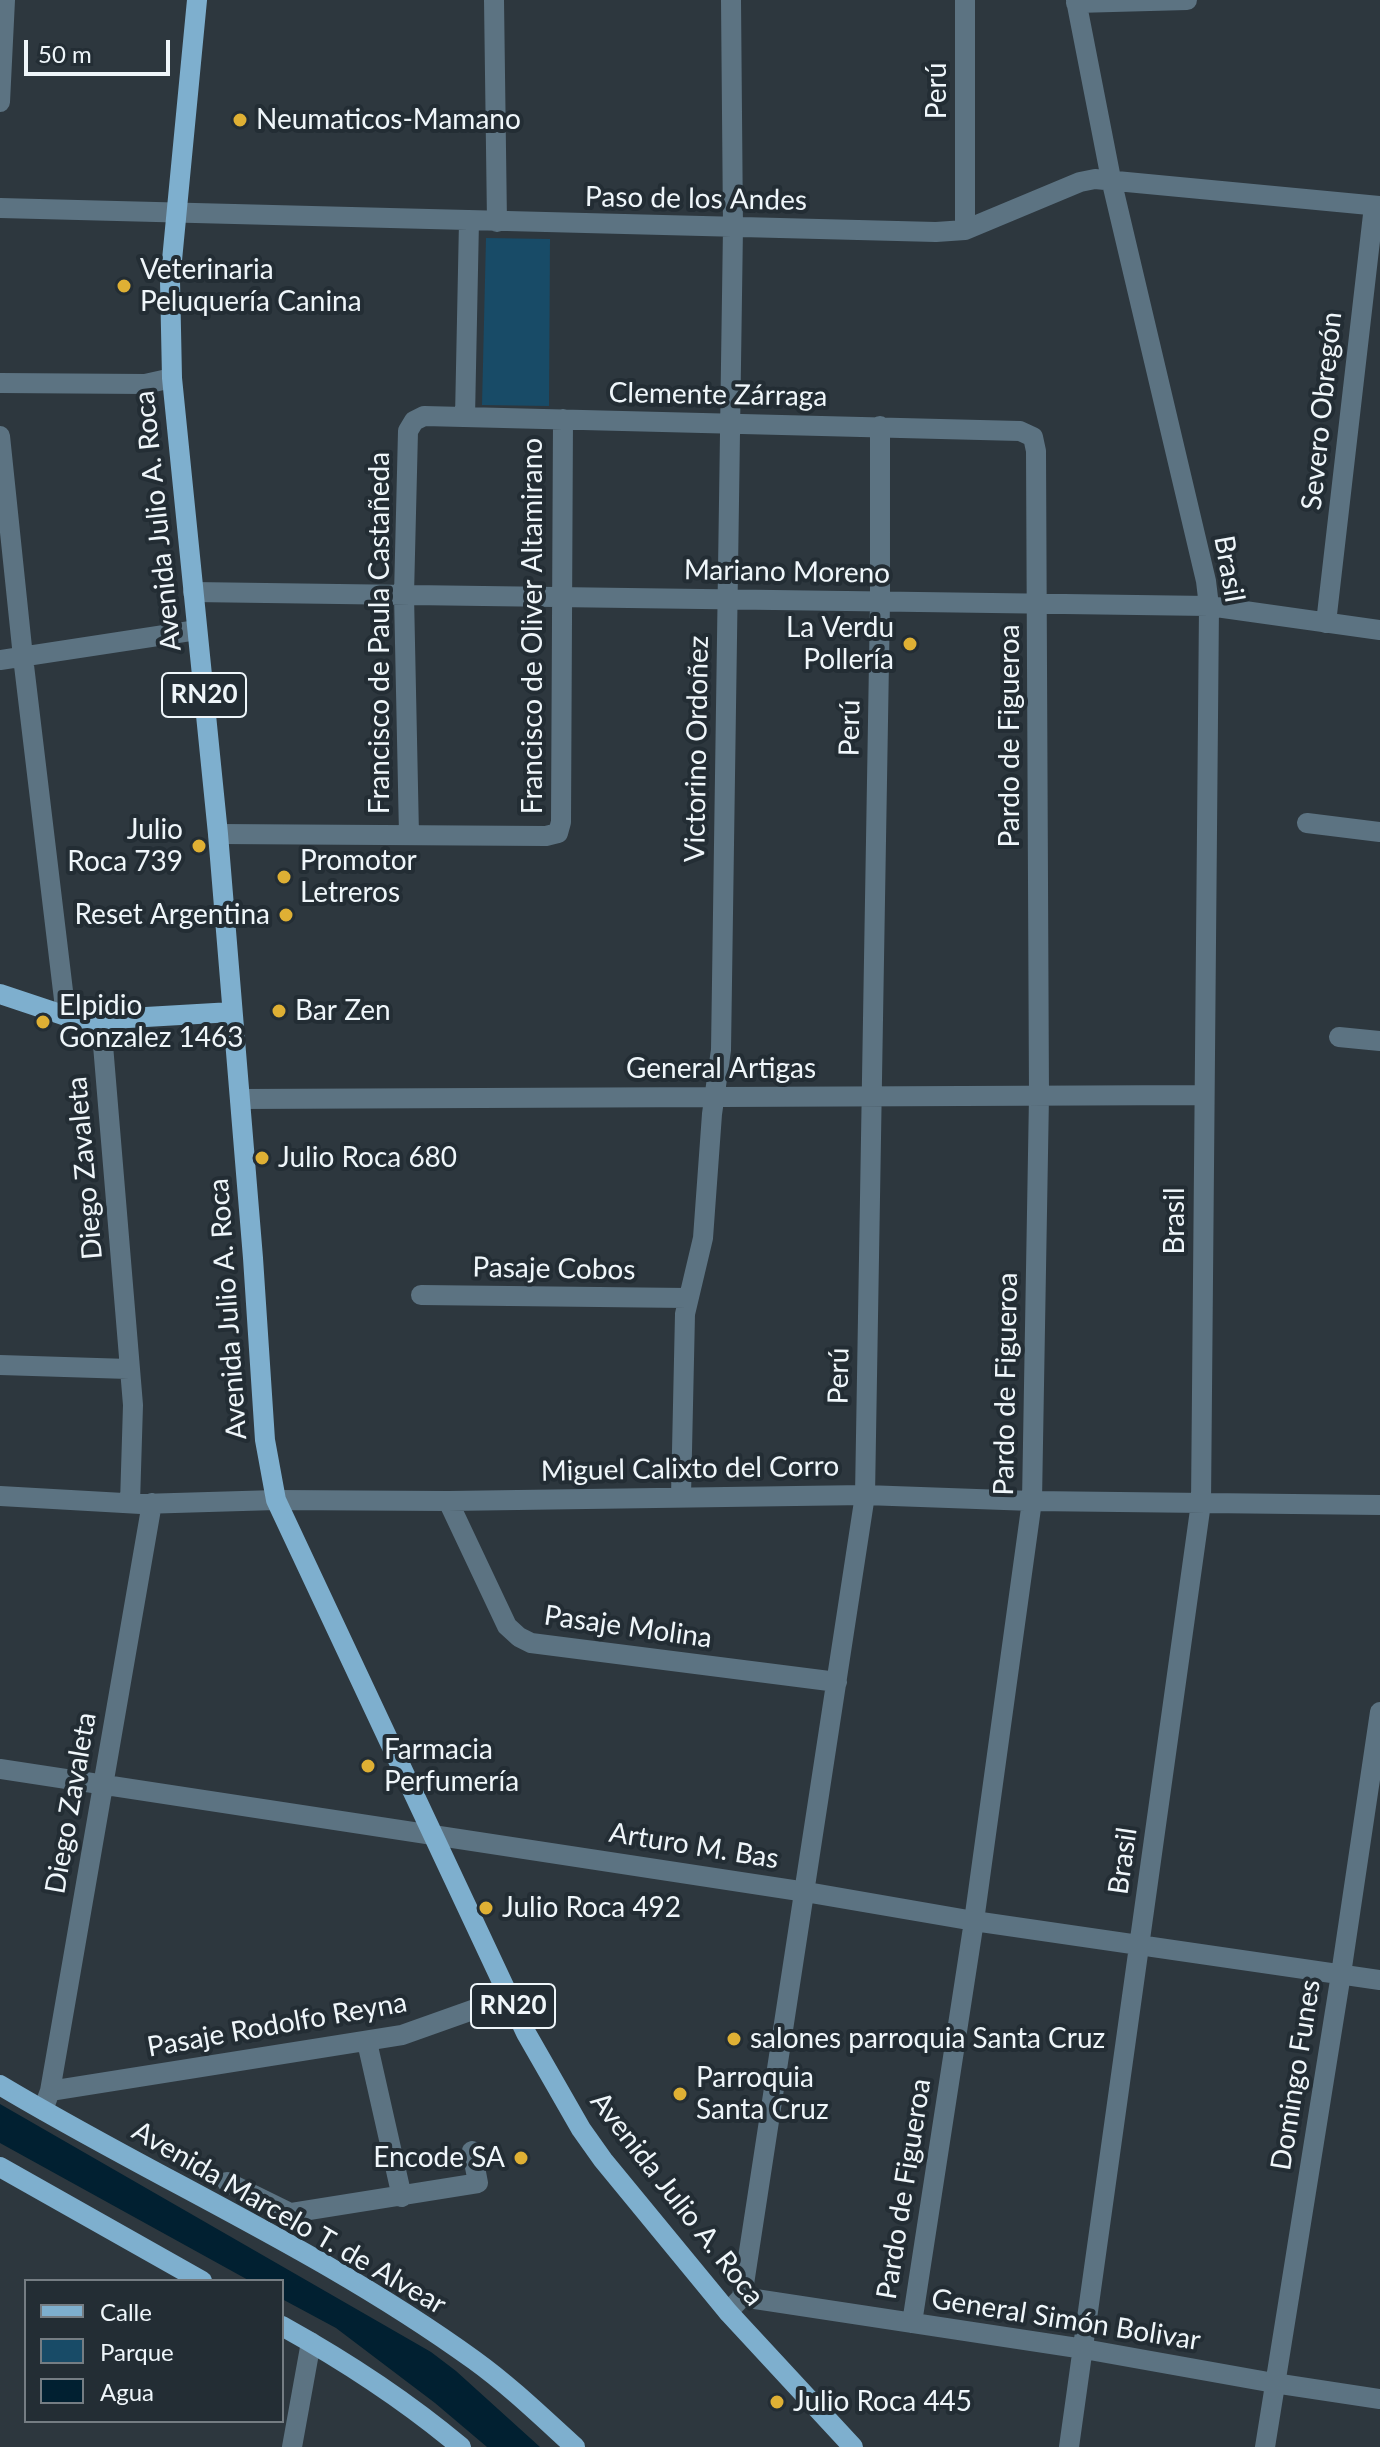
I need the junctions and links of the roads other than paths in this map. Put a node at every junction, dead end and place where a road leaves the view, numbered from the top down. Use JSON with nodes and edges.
{"nodes":[{"id":1,"x":5,"y":0,"type":"edge"},
{"id":2,"x":197,"y":0,"type":"edge"},
{"id":3,"x":494,"y":0,"type":"edge"},
{"id":4,"x":731,"y":0,"type":"edge"},
{"id":5,"x":965,"y":0,"type":"edge"},
{"id":6,"x":1187,"y":0,"type":"edge"},
{"id":7,"x":1076,"y":2,"type":"edge"},
{"id":8,"x":0,"y":102,"type":"edge"},
{"id":9,"x":1111,"y":179,"type":"junction"},
{"id":10,"x":1377,"y":206,"type":"edge"},
{"id":11,"x":0,"y":208,"type":"edge"},
{"id":12,"x":176,"y":213,"type":"junction"},
{"id":13,"x":469,"y":221,"type":"junction"},
{"id":14,"x":497,"y":222,"type":"junction"},
{"id":15,"x":733,"y":227,"type":"junction"},
{"id":16,"x":965,"y":230,"type":"junction"},
{"id":17,"x":172,"y":378,"type":"junction"},
{"id":18,"x":0,"y":383,"type":"edge"},
{"id":19,"x":465,"y":417,"type":"junction"},
{"id":20,"x":563,"y":419,"type":"junction"},
{"id":21,"x":730,"y":423,"type":"junction"},
{"id":22,"x":880,"y":426,"type":"junction"},
{"id":23,"x":408,"y":431,"type":"joint"},
{"id":24,"x":0,"y":436,"type":"edge"},
{"id":25,"x":1033,"y":437,"type":"joint"},
{"id":26,"x":193,"y":592,"type":"junction"},
{"id":27,"x":404,"y":595,"type":"junction"},
{"id":28,"x":561,"y":597,"type":"junction"},
{"id":29,"x":727,"y":600,"type":"junction"},
{"id":30,"x":880,"y":602,"type":"junction"},
{"id":31,"x":1037,"y":604,"type":"junction"},
{"id":32,"x":1209,"y":606,"type":"junction"},
{"id":33,"x":1326,"y":623,"type":"junction"},
{"id":34,"x":197,"y":630,"type":"junction"},
{"id":35,"x":1380,"y":630,"type":"edge"},
{"id":36,"x":23,"y":657,"type":"junction"},
{"id":37,"x":0,"y":660,"type":"edge"},
{"id":38,"x":1307,"y":823,"type":"dead end"},
{"id":39,"x":1380,"y":832,"type":"edge"},
{"id":40,"x":218,"y":834,"type":"junction"},
{"id":41,"x":409,"y":835,"type":"junction"},
{"id":42,"x":0,"y":994,"type":"edge"},
{"id":43,"x":232,"y":1012,"type":"junction"},
{"id":44,"x":66,"y":1016,"type":"junction"},
{"id":45,"x":101,"y":1021,"type":"junction"},
{"id":46,"x":1339,"y":1037,"type":"dead end"},
{"id":47,"x":1380,"y":1041,"type":"edge"},
{"id":48,"x":1203,"y":1095,"type":"junction"},
{"id":49,"x":716,"y":1096,"type":"junction"},
{"id":50,"x":1039,"y":1096,"type":"junction"},
{"id":51,"x":872,"y":1097,"type":"junction"},
{"id":52,"x":240,"y":1099,"type":"junction"},
{"id":53,"x":421,"y":1295,"type":"dead end"},
{"id":54,"x":687,"y":1298,"type":"junction"},
{"id":55,"x":0,"y":1365,"type":"edge"},
{"id":56,"x":129,"y":1369,"type":"junction"},
{"id":57,"x":865,"y":1495,"type":"junction"},
{"id":58,"x":0,"y":1496,"type":"edge"},
{"id":59,"x":681,"y":1496,"type":"junction"},
{"id":60,"x":276,"y":1500,"type":"junction"},
{"id":61,"x":448,"y":1501,"type":"junction"},
{"id":62,"x":1032,"y":1501,"type":"junction"},
{"id":63,"x":130,"y":1503,"type":"junction"},
{"id":64,"x":152,"y":1503,"type":"junction"},
{"id":65,"x":1201,"y":1503,"type":"junction"},
{"id":66,"x":1380,"y":1505,"type":"edge"},
{"id":67,"x":837,"y":1682,"type":"junction"},
{"id":68,"x":1380,"y":1712,"type":"edge"},
{"id":69,"x":0,"y":1769,"type":"edge"},
{"id":70,"x":103,"y":1786,"type":"junction"},
{"id":71,"x":435,"y":1836,"type":"junction"},
{"id":72,"x":806,"y":1892,"type":"junction"},
{"id":73,"x":974,"y":1921,"type":"junction"},
{"id":74,"x":1139,"y":1945,"type":"junction"},
{"id":75,"x":1341,"y":1974,"type":"junction"},
{"id":76,"x":1380,"y":1980,"type":"edge"},
{"id":77,"x":509,"y":1997,"type":"junction"},
{"id":78,"x":367,"y":2042,"type":"junction"},
{"id":79,"x":0,"y":2085,"type":"edge"},
{"id":80,"x":46,"y":2101,"type":"junction"},
{"id":81,"x":472,"y":2151,"type":"dead end"},
{"id":82,"x":0,"y":2167,"type":"edge"},
{"id":83,"x":227,"y":2182,"type":"dead end"},
{"id":84,"x":402,"y":2197,"type":"junction"},
{"id":85,"x":198,"y":2279,"type":"edge"},
{"id":86,"x":735,"y":2304,"type":"junction"},
{"id":87,"x":912,"y":2323,"type":"junction"},
{"id":88,"x":284,"y":2327,"type":"edge"},
{"id":89,"x":311,"y":2342,"type":"junction"},
{"id":90,"x":1084,"y":2349,"type":"junction"},
{"id":91,"x":1274,"y":2383,"type":"junction"},
{"id":92,"x":1380,"y":2399,"type":"edge"},
{"id":93,"x":292,"y":2447,"type":"edge"},
{"id":94,"x":461,"y":2447,"type":"edge"},
{"id":95,"x":575,"y":2447,"type":"edge"},
{"id":96,"x":853,"y":2447,"type":"edge"},
{"id":97,"x":1069,"y":2447,"type":"edge"},
{"id":98,"x":1265,"y":2447,"type":"edge"}],
"edges":[{"from":1,"to":8,"type":"street"},
{"from":2,"to":12,"type":"main road","name":"Avenida Julio A. Roca","number":"RN20"},
{"from":3,"to":14,"type":"street"},
{"from":4,"to":15,"type":"street","name":"Victorino Ordoñez"},
{"from":5,"to":16,"type":"street","name":"Perú"},
{"from":6,"to":7,"type":"street"},
{"from":7,"to":9,"type":"street","name":"Brasil"},
{"from":9,"to":10,"type":"street","name":"Paso de los Andes"},
{"from":9,"to":16,"type":"street","name":"Paso de los Andes"},
{"from":9,"to":32,"type":"street","name":"Brasil"},
{"from":10,"to":33,"type":"street","name":"Severo Obregón"},
{"from":11,"to":12,"type":"street","name":"Paso de los Andes"},
{"from":12,"to":13,"type":"street","name":"Paso de los Andes"},
{"from":12,"to":17,"type":"main road","name":"Avenida Julio A. Roca","number":"RN20"},
{"from":13,"to":14,"type":"street","name":"Paso de los Andes"},
{"from":13,"to":19,"type":"street"},
{"from":14,"to":15,"type":"street","name":"Paso de los Andes"},
{"from":15,"to":16,"type":"street","name":"Paso de los Andes"},
{"from":15,"to":21,"type":"street","name":"Victorino Ordoñez"},
{"from":17,"to":18,"type":"street"},
{"from":17,"to":26,"type":"main road","name":"Avenida Julio A. Roca","number":"RN20"},
{"from":19,"to":20,"type":"street","name":"Clemente Zárraga"},
{"from":19,"to":23,"type":"street","name":"Clemente Zárraga"},
{"from":20,"to":21,"type":"street","name":"Clemente Zárraga"},
{"from":20,"to":28,"type":"street","name":"Francisco de Oliver Altamirano"},
{"from":21,"to":22,"type":"street","name":"Clemente Zárraga"},
{"from":21,"to":29,"type":"street","name":"Victorino Ordoñez"},
{"from":22,"to":25,"type":"street","name":"Clemente Zárraga"},
{"from":22,"to":30,"type":"street","name":"Perú"},
{"from":23,"to":27,"type":"street","name":"Francisco de Paula Castañeda"},
{"from":24,"to":36,"type":"street"},
{"from":25,"to":31,"type":"street","name":"Pardo de Figueroa"},
{"from":26,"to":27,"type":"street","name":"Mariano Moreno"},
{"from":26,"to":34,"type":"main road","name":"Avenida Julio A. Roca","number":"RN20"},
{"from":27,"to":28,"type":"street","name":"Mariano Moreno"},
{"from":27,"to":41,"type":"street","name":"Francisco de Paula Castañeda"},
{"from":28,"to":29,"type":"street","name":"Mariano Moreno"},
{"from":28,"to":41,"type":"street","name":"Francisco de Oliver Altamirano"},
{"from":29,"to":30,"type":"street","name":"Mariano Moreno"},
{"from":29,"to":49,"type":"street","name":"Victorino Ordoñez"},
{"from":30,"to":31,"type":"street","name":"Mariano Moreno"},
{"from":30,"to":51,"type":"street","name":"Perú"},
{"from":31,"to":32,"type":"street","name":"Mariano Moreno"},
{"from":31,"to":50,"type":"street","name":"Pardo de Figueroa"},
{"from":32,"to":33,"type":"street","name":"Mariano Moreno"},
{"from":32,"to":48,"type":"street","name":"Brasil"},
{"from":33,"to":35,"type":"street","name":"Mariano Moreno"},
{"from":34,"to":36,"type":"street"},
{"from":34,"to":40,"type":"main road","name":"Avenida Julio A. Roca","number":"RN20"},
{"from":36,"to":37,"type":"street"},
{"from":36,"to":44,"type":"street"},
{"from":38,"to":39,"type":"street"},
{"from":40,"to":41,"type":"street"},
{"from":40,"to":43,"type":"main road","name":"Avenida Julio A. Roca","number":"RN20"},
{"from":42,"to":44,"type":"main road"},
{"from":43,"to":45,"type":"main road"},
{"from":43,"to":52,"type":"main road","name":"Avenida Julio A. Roca","number":"RN20"},
{"from":44,"to":45,"type":"main road"},
{"from":45,"to":56,"type":"street","name":"Diego Zavaleta"},
{"from":46,"to":47,"type":"street"},
{"from":48,"to":50,"type":"street","name":"General Artigas"},
{"from":48,"to":65,"type":"street","name":"Brasil"},
{"from":49,"to":51,"type":"street","name":"General Artigas"},
{"from":49,"to":52,"type":"street","name":"General Artigas"},
{"from":49,"to":54,"type":"street","name":"Victorino Ordoñez"},
{"from":50,"to":51,"type":"street","name":"General Artigas"},
{"from":50,"to":62,"type":"street","name":"Pardo de Figueroa"},
{"from":51,"to":57,"type":"street","name":"Perú"},
{"from":52,"to":60,"type":"main road","name":"Avenida Julio A. Roca","number":"RN20"},
{"from":53,"to":54,"type":"street","name":"Pasaje Cobos"},
{"from":54,"to":59,"type":"street","name":"Victorino Ordoñez"},
{"from":55,"to":56,"type":"street"},
{"from":56,"to":63,"type":"street","name":"Diego Zavaleta"},
{"from":57,"to":59,"type":"street","name":"Miguel Calixto del Corro"},
{"from":57,"to":62,"type":"street","name":"Miguel Calixto del Corro"},
{"from":57,"to":67,"type":"street","name":"Perú"},
{"from":58,"to":63,"type":"street","name":"Miguel Calixto del Corro"},
{"from":59,"to":61,"type":"street","name":"Miguel Calixto del Corro"},
{"from":60,"to":61,"type":"street","name":"Miguel Calixto del Corro"},
{"from":60,"to":64,"type":"street","name":"Miguel Calixto del Corro"},
{"from":60,"to":71,"type":"main road","name":"Avenida Julio A. Roca","number":"RN20"},
{"from":61,"to":67,"type":"street","name":"Pasaje Molina"},
{"from":62,"to":65,"type":"street","name":"Miguel Calixto del Corro"},
{"from":62,"to":73,"type":"street","name":"Pardo de Figueroa"},
{"from":63,"to":64,"type":"street","name":"Miguel Calixto del Corro"},
{"from":64,"to":70,"type":"street","name":"Diego Zavaleta"},
{"from":65,"to":66,"type":"street","name":"Miguel Calixto del Corro"},
{"from":65,"to":74,"type":"street","name":"Brasil"},
{"from":67,"to":72,"type":"street","name":"Perú"},
{"from":68,"to":75,"type":"street","name":"Domingo Funes"},
{"from":69,"to":70,"type":"street","name":"Arturo M. Bas"},
{"from":70,"to":71,"type":"street","name":"Arturo M. Bas"},
{"from":70,"to":80,"type":"street","name":"Diego Zavaleta"},
{"from":71,"to":72,"type":"street","name":"Arturo M. Bas"},
{"from":71,"to":77,"type":"main road","name":"Avenida Julio A. Roca","number":"RN20"},
{"from":72,"to":73,"type":"street","name":"Arturo M. Bas"},
{"from":72,"to":86,"type":"street","name":"Perú"},
{"from":73,"to":74,"type":"street","name":"Arturo M. Bas"},
{"from":73,"to":87,"type":"street","name":"Pardo de Figueroa"},
{"from":74,"to":75,"type":"street","name":"Arturo M. Bas"},
{"from":74,"to":90,"type":"street","name":"Brasil"},
{"from":75,"to":76,"type":"street","name":"Arturo M. Bas"},
{"from":75,"to":91,"type":"street","name":"Domingo Funes"},
{"from":77,"to":78,"type":"street","name":"Pasaje Rodolfo Reyna"},
{"from":77,"to":86,"type":"main road","name":"Avenida Julio A. Roca","number":"RN20"},
{"from":78,"to":80,"type":"street","name":"Pasaje Rodolfo Reyna"},
{"from":78,"to":84,"type":"street"},
{"from":79,"to":80,"type":"main road","name":"Avenida Marcelo T. de Alvear"},
{"from":80,"to":95,"type":"main road","name":"Avenida Marcelo T. de Alvear"},
{"from":81,"to":84,"type":"street"},
{"from":82,"to":85,"type":"main road"},
{"from":83,"to":84,"type":"street"},
{"from":86,"to":87,"type":"street","name":"General Simón Bolivar"},
{"from":86,"to":96,"type":"main road","name":"Avenida Julio A. Roca","number":"RN20"},
{"from":87,"to":90,"type":"street","name":"General Simón Bolivar"},
{"from":88,"to":89,"type":"main road"},
{"from":89,"to":93,"type":"street"},
{"from":89,"to":94,"type":"main road"},
{"from":90,"to":91,"type":"street","name":"General Simón Bolivar"},
{"from":90,"to":97,"type":"street","name":"Brasil"},
{"from":91,"to":92,"type":"street","name":"General Simón Bolivar"},
{"from":91,"to":98,"type":"street","name":"Domingo Funes"}]}
